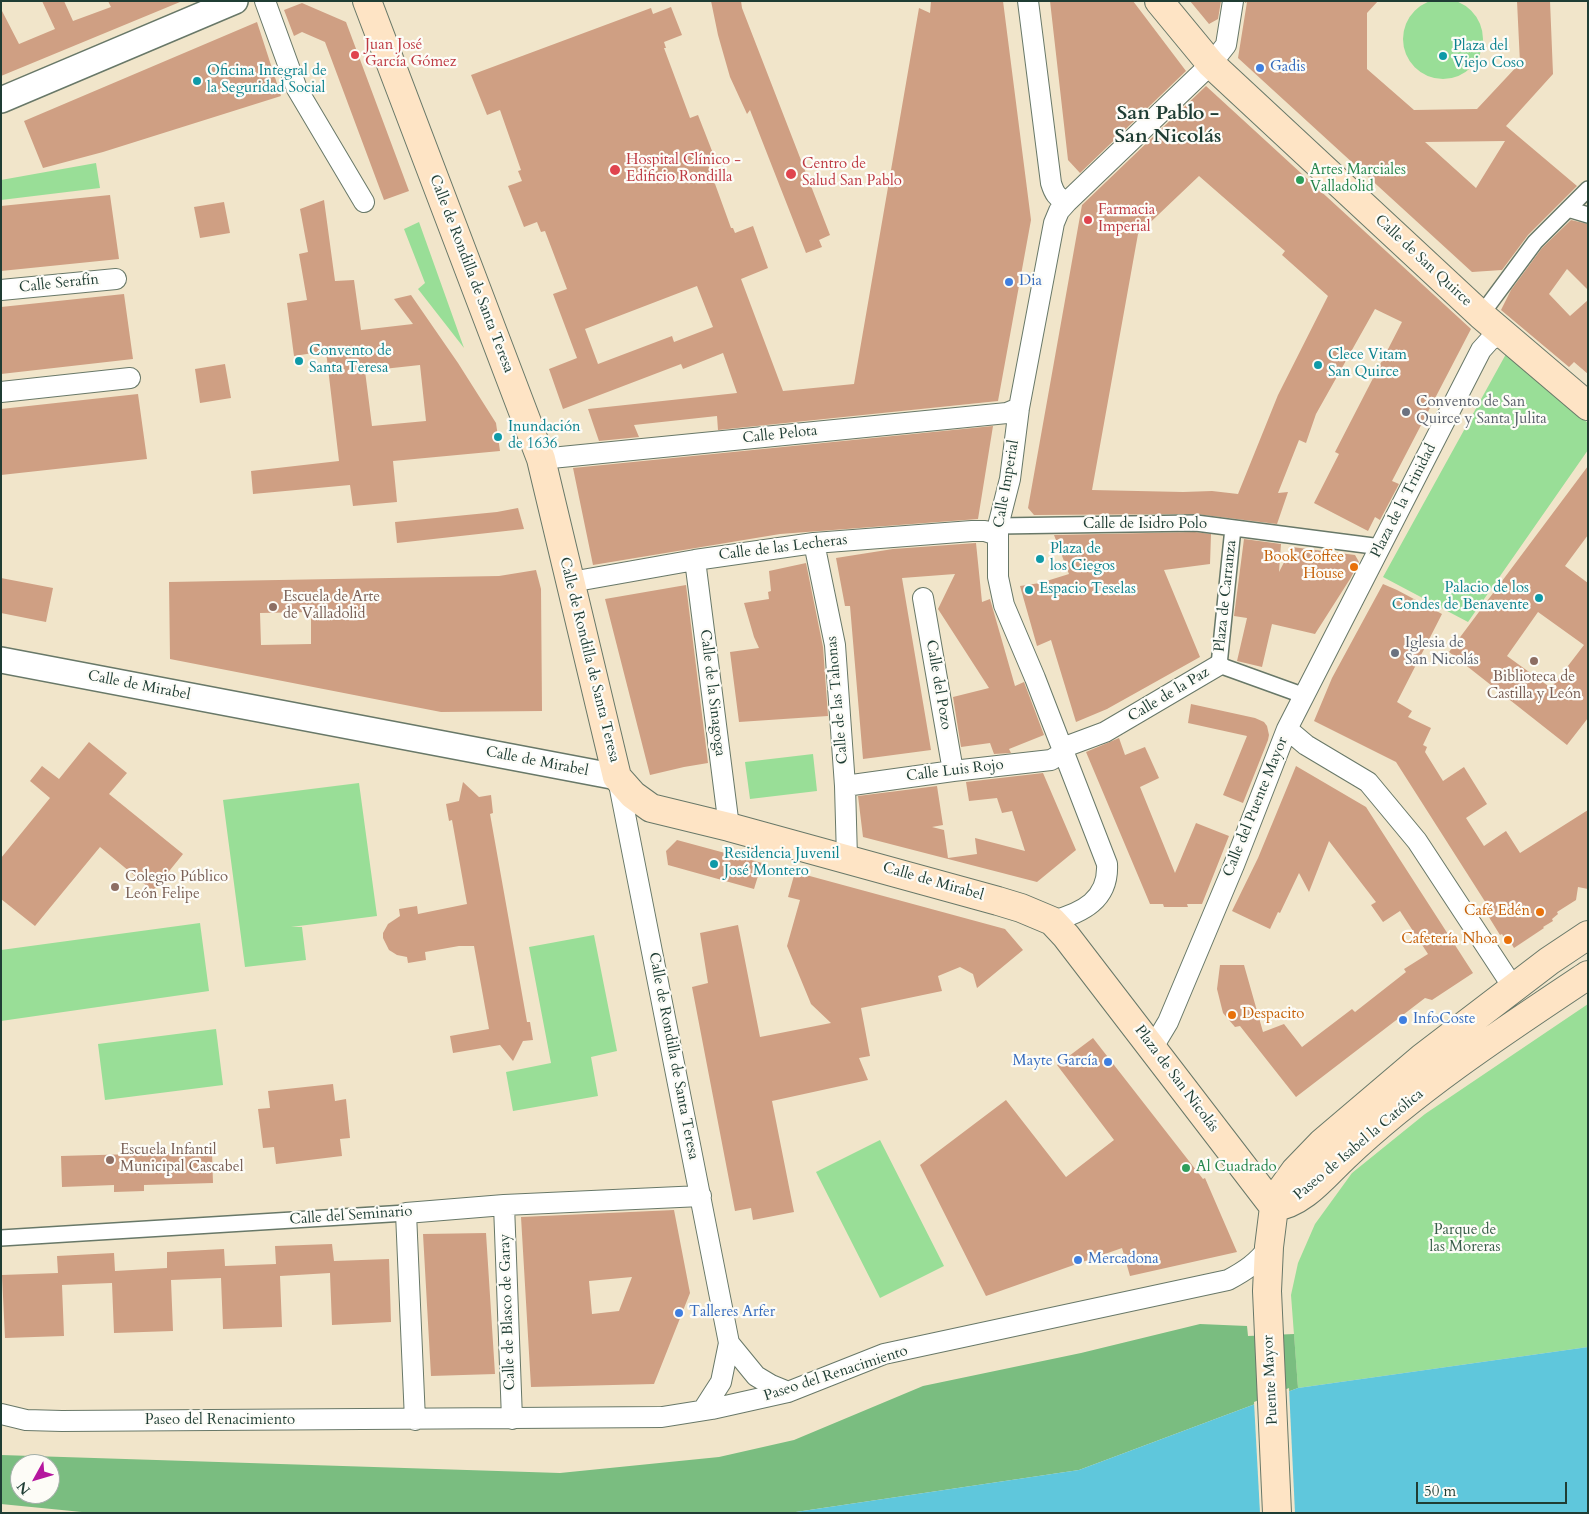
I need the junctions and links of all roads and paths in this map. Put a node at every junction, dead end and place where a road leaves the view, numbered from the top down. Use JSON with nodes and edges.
{"nodes":[{"id":1,"x":265,"y":1,"type":"edge"},
{"id":2,"x":367,"y":1,"type":"edge"},
{"id":3,"x":1028,"y":1,"type":"edge"},
{"id":4,"x":1159,"y":1,"type":"edge"},
{"id":5,"x":1233,"y":1,"type":"edge"},
{"id":6,"x":233,"y":2,"type":"edge"},
{"id":7,"x":1211,"y":64,"type":"junction"},
{"id":8,"x":1,"y":100,"type":"edge"},
{"id":9,"x":1588,"y":189,"type":"edge"},
{"id":10,"x":364,"y":202,"type":"dead end"},
{"id":11,"x":1067,"y":202,"type":"junction"},
{"id":12,"x":1568,"y":209,"type":"junction"},
{"id":13,"x":1588,"y":215,"type":"edge"},
{"id":14,"x":116,"y":279,"type":"dead end"},
{"id":15,"x":1,"y":290,"type":"edge"},
{"id":16,"x":1481,"y":315,"type":"junction"},
{"id":17,"x":1502,"y":334,"type":"junction"},
{"id":18,"x":130,"y":378,"type":"dead end"},
{"id":19,"x":1,"y":392,"type":"edge"},
{"id":20,"x":1588,"y":406,"type":"edge"},
{"id":21,"x":1019,"y":408,"type":"junction"},
{"id":22,"x":541,"y":459,"type":"junction"},
{"id":23,"x":1233,"y":528,"type":"junction"},
{"id":24,"x":998,"y":531,"type":"junction"},
{"id":25,"x":814,"y":543,"type":"junction"},
{"id":26,"x":1381,"y":547,"type":"junction"},
{"id":27,"x":695,"y":560,"type":"junction"},
{"id":28,"x":1370,"y":569,"type":"joint"},
{"id":29,"x":571,"y":582,"type":"junction"},
{"id":30,"x":923,"y":598,"type":"dead end"},
{"id":31,"x":1,"y":660,"type":"edge"},
{"id":32,"x":1219,"y":665,"type":"junction"},
{"id":33,"x":1305,"y":696,"type":"junction"},
{"id":34,"x":1287,"y":729,"type":"junction"},
{"id":35,"x":1063,"y":750,"type":"junction"},
{"id":36,"x":953,"y":771,"type":"junction"},
{"id":37,"x":618,"y":777,"type":"junction"},
{"id":38,"x":845,"y":786,"type":"junction"},
{"id":39,"x":729,"y":827,"type":"junction"},
{"id":40,"x":847,"y":858,"type":"junction"},
{"id":41,"x":1052,"y":920,"type":"junction"},
{"id":42,"x":1588,"y":935,"type":"edge"},
{"id":43,"x":1588,"y":975,"type":"edge"},
{"id":44,"x":1510,"y":990,"type":"junction"},
{"id":45,"x":1154,"y":1050,"type":"junction"},
{"id":46,"x":701,"y":1196,"type":"junction"},
{"id":47,"x":504,"y":1205,"type":"junction"},
{"id":48,"x":1274,"y":1207,"type":"junction"},
{"id":49,"x":406,"y":1213,"type":"junction"},
{"id":50,"x":1,"y":1238,"type":"edge"},
{"id":51,"x":1269,"y":1247,"type":"junction"},
{"id":52,"x":729,"y":1343,"type":"junction"},
{"id":53,"x":788,"y":1392,"type":"junction"},
{"id":54,"x":703,"y":1410,"type":"junction"},
{"id":55,"x":1,"y":1414,"type":"edge"},
{"id":56,"x":512,"y":1419,"type":"junction"},
{"id":57,"x":26,"y":1420,"type":"junction"},
{"id":58,"x":415,"y":1420,"type":"junction"},
{"id":59,"x":1,"y":1425,"type":"edge"},
{"id":60,"x":1277,"y":1513,"type":"edge"}],
"edges":[{"from":1,"to":10,"type":"street"},
{"from":2,"to":22,"type":"main road","name":"Calle de Rondilla de Santa Teresa"},
{"from":3,"to":11,"type":"street"},
{"from":4,"to":7,"type":"main road","name":"Calle de San Quirce"},
{"from":5,"to":7,"type":"street","name":"Calle Imperial"},
{"from":6,"to":8,"type":"street"},
{"from":7,"to":11,"type":"street","name":"Calle Imperial"},
{"from":7,"to":16,"type":"main road","name":"Calle de San Quirce"},
{"from":9,"to":12,"type":"street"},
{"from":11,"to":21,"type":"street","name":"Calle Imperial"},
{"from":12,"to":13,"type":"street"},
{"from":12,"to":16,"type":"street"},
{"from":14,"to":15,"type":"street","name":"Calle Serafín"},
{"from":16,"to":17,"type":"main road","name":"Calle de San Quirce"},
{"from":17,"to":20,"type":"main road","name":"Calle de San Quirce"},
{"from":17,"to":26,"type":"street","name":"Plaza de la Trinidad"},
{"from":18,"to":19,"type":"street"},
{"from":21,"to":22,"type":"street","name":"Calle Pelota"},
{"from":21,"to":24,"type":"street","name":"Calle Imperial"},
{"from":22,"to":29,"type":"main road","name":"Calle de Rondilla de Santa Teresa"},
{"from":23,"to":24,"type":"street","name":"Calle de Isidro Polo"},
{"from":23,"to":26,"type":"street","name":"Calle de Isidro Polo"},
{"from":23,"to":32,"type":"street","name":"Plaza de Carranza"},
{"from":24,"to":25,"type":"street","name":"Calle de las Lecheras"},
{"from":24,"to":35,"type":"street","name":"Calle Imperial"},
{"from":25,"to":27,"type":"street","name":"Calle de las Lecheras"},
{"from":25,"to":38,"type":"street","name":"Calle de las Tahonas"},
{"from":26,"to":28,"type":"street","name":"Plaza de la Trinidad"},
{"from":27,"to":29,"type":"street","name":"Calle de las Lecheras"},
{"from":27,"to":39,"type":"street","name":"Calle de la Sinagoga"},
{"from":28,"to":33,"type":"street","name":"Calle del Puente Mayor"},
{"from":29,"to":37,"type":"main road","name":"Calle de Rondilla de Santa Teresa"},
{"from":30,"to":36,"type":"street","name":"Calle del Pozo"},
{"from":31,"to":37,"type":"street","name":"Calle de Mirabel"},
{"from":32,"to":33,"type":"street","name":"Calle de la Paz"},
{"from":32,"to":35,"type":"street","name":"Calle de la Paz"},
{"from":33,"to":34,"type":"street","name":"Calle del Puente Mayor"},
{"from":34,"to":44,"type":"street"},
{"from":34,"to":45,"type":"street","name":"Calle del Puente Mayor"},
{"from":35,"to":36,"type":"street","name":"Calle Luis Rojo"},
{"from":35,"to":41,"type":"street","name":"Calle Imperial"},
{"from":36,"to":38,"type":"street","name":"Calle Luis Rojo"},
{"from":37,"to":39,"type":"main road","name":"Calle de Mirabel"},
{"from":37,"to":46,"type":"street","name":"Calle de Rondilla de Santa Teresa"},
{"from":38,"to":40,"type":"street","name":"Calle de las Tahonas"},
{"from":39,"to":40,"type":"main road","name":"Calle de Mirabel"},
{"from":40,"to":41,"type":"main road","name":"Calle de Mirabel"},
{"from":41,"to":45,"type":"main road","name":"Plaza de San Nicolás"},
{"from":42,"to":44,"type":"main road","name":"Paseo de Isabel la Católica"},
{"from":43,"to":48,"type":"main road","name":"Paseo de Isabel la Católica"},
{"from":44,"to":48,"type":"main road","name":"Paseo de Isabel la Católica"},
{"from":45,"to":48,"type":"main road","name":"Plaza de San Nicolás"},
{"from":46,"to":47,"type":"street","name":"Calle del Seminario"},
{"from":46,"to":52,"type":"street","name":"Calle de Rondilla de Santa Teresa"},
{"from":47,"to":49,"type":"street","name":"Calle del Seminario"},
{"from":47,"to":56,"type":"street","name":"Calle de Blasco de Garay"},
{"from":48,"to":51,"type":"main road"},
{"from":49,"to":50,"type":"street","name":"Calle del Seminario"},
{"from":49,"to":58,"type":"street"},
{"from":51,"to":53,"type":"street","name":"Paseo del Renacimiento"},
{"from":51,"to":60,"type":"main road","name":"Puente Mayor"},
{"from":52,"to":53,"type":"street","name":"Calle de Rondilla de Santa Teresa"},
{"from":52,"to":54,"type":"street","name":"Calle de Rondilla de Santa Teresa"},
{"from":53,"to":54,"type":"street","name":"Paseo del Renacimiento"},
{"from":54,"to":56,"type":"street","name":"Paseo del Renacimiento"},
{"from":55,"to":57,"type":"street","name":"Paseo del Renacimiento"},
{"from":56,"to":58,"type":"street","name":"Paseo del Renacimiento"},
{"from":57,"to":58,"type":"street","name":"Paseo del Renacimiento"},
{"from":57,"to":59,"type":"street","name":"Paseo del Renacimiento"}]}
